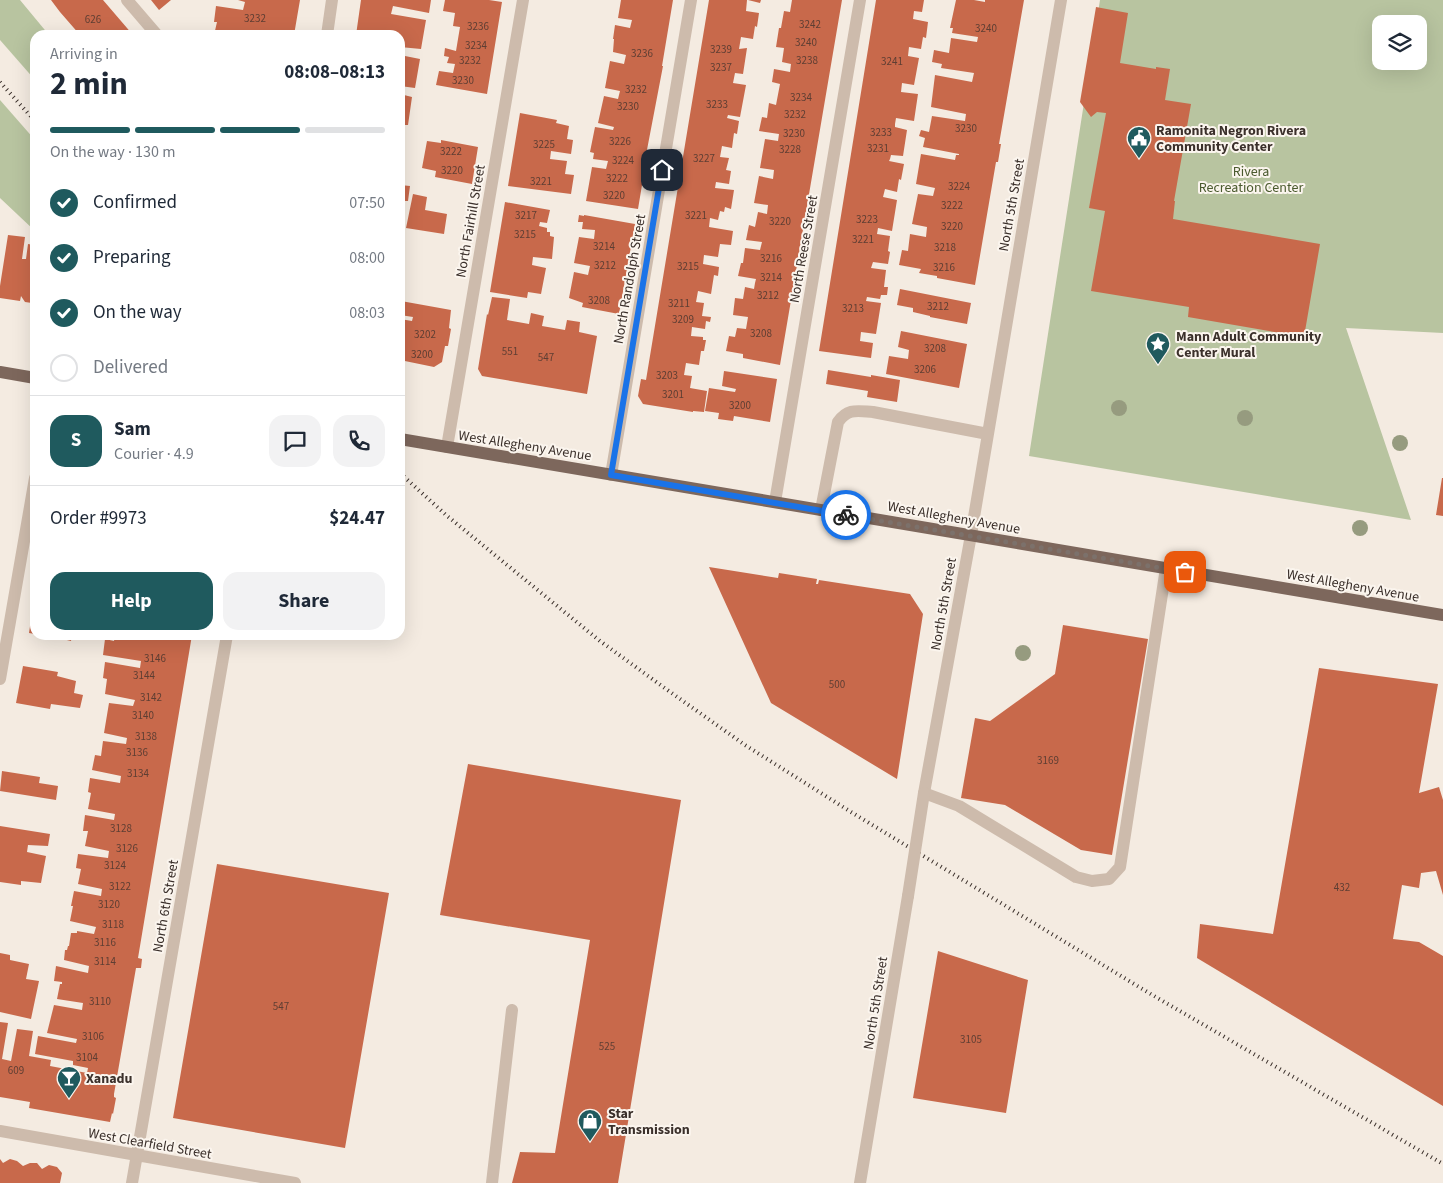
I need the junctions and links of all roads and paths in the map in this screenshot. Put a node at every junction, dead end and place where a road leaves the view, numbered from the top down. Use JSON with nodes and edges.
{"nodes":[{"id":1,"x":127,"y":0,"type":"edge"},
{"id":2,"x":332,"y":0,"type":"edge"},
{"id":3,"x":524,"y":0,"type":"edge"},
{"id":4,"x":691,"y":0,"type":"edge"},
{"id":5,"x":860,"y":0,"type":"edge"},
{"id":6,"x":1061,"y":0,"type":"edge"},
{"id":7,"x":153,"y":30,"type":"edge"},
{"id":8,"x":327,"y":30,"type":"edge"},
{"id":9,"x":0,"y":372,"type":"edge"},
{"id":10,"x":30,"y":377,"type":"edge"},
{"id":11,"x":988,"y":434,"type":"junction"},
{"id":12,"x":405,"y":440,"type":"edge"},
{"id":13,"x":447,"y":447,"type":"junction"},
{"id":14,"x":611,"y":475,"type":"junction"},
{"id":15,"x":775,"y":502,"type":"junction"},
{"id":16,"x":30,"y":507,"type":"edge"},
{"id":17,"x":821,"y":510,"type":"junction"},
{"id":18,"x":971,"y":535,"type":"junction"},
{"id":19,"x":1166,"y":568,"type":"junction"},
{"id":20,"x":1443,"y":615,"type":"edge"},
{"id":21,"x":226,"y":640,"type":"edge"},
{"id":22,"x":0,"y":679,"type":"edge"},
{"id":23,"x":924,"y":793,"type":"junction"},
{"id":24,"x":512,"y":1010,"type":"dead end"},
{"id":25,"x":0,"y":1131,"type":"edge"},
{"id":26,"x":137,"y":1156,"type":"junction"},
{"id":27,"x":132,"y":1183,"type":"edge"},
{"id":28,"x":295,"y":1183,"type":"edge"},
{"id":29,"x":492,"y":1183,"type":"edge"},
{"id":30,"x":860,"y":1183,"type":"edge"}],
"edges":[{"from":1,"to":7,"type":"street"},
{"from":2,"to":8,"type":"street"},
{"from":3,"to":13,"type":"street","name":"North Fairhill Street"},
{"from":4,"to":14,"type":"street","name":"North Randolph Street"},
{"from":5,"to":15,"type":"street","name":"North Reese Street"},
{"from":6,"to":11,"type":"street","name":"North 5th Street"},
{"from":9,"to":10,"type":"main road"},
{"from":11,"to":17,"type":"street"},
{"from":11,"to":18,"type":"street","name":"North 5th Street"},
{"from":12,"to":13,"type":"main road","name":"West Allegheny Avenue"},
{"from":13,"to":14,"type":"main road","name":"West Allegheny Avenue"},
{"from":14,"to":15,"type":"main road","name":"West Allegheny Avenue"},
{"from":15,"to":17,"type":"main road","name":"West Allegheny Avenue"},
{"from":16,"to":22,"type":"street"},
{"from":17,"to":18,"type":"main road","name":"West Allegheny Avenue"},
{"from":18,"to":19,"type":"main road","name":"West Allegheny Avenue"},
{"from":18,"to":23,"type":"street","name":"North 5th Street"},
{"from":19,"to":20,"type":"main road","name":"West Allegheny Avenue"},
{"from":19,"to":23,"type":"street"},
{"from":21,"to":26,"type":"street","name":"North 6th Street"},
{"from":23,"to":30,"type":"street","name":"North 5th Street","bridge":true},
{"from":24,"to":29,"type":"street"},
{"from":25,"to":26,"type":"street","name":"West Clearfield Street"},
{"from":26,"to":27,"type":"street","name":"North 6th Street"},
{"from":26,"to":28,"type":"street","name":"West Clearfield Street"}]}
